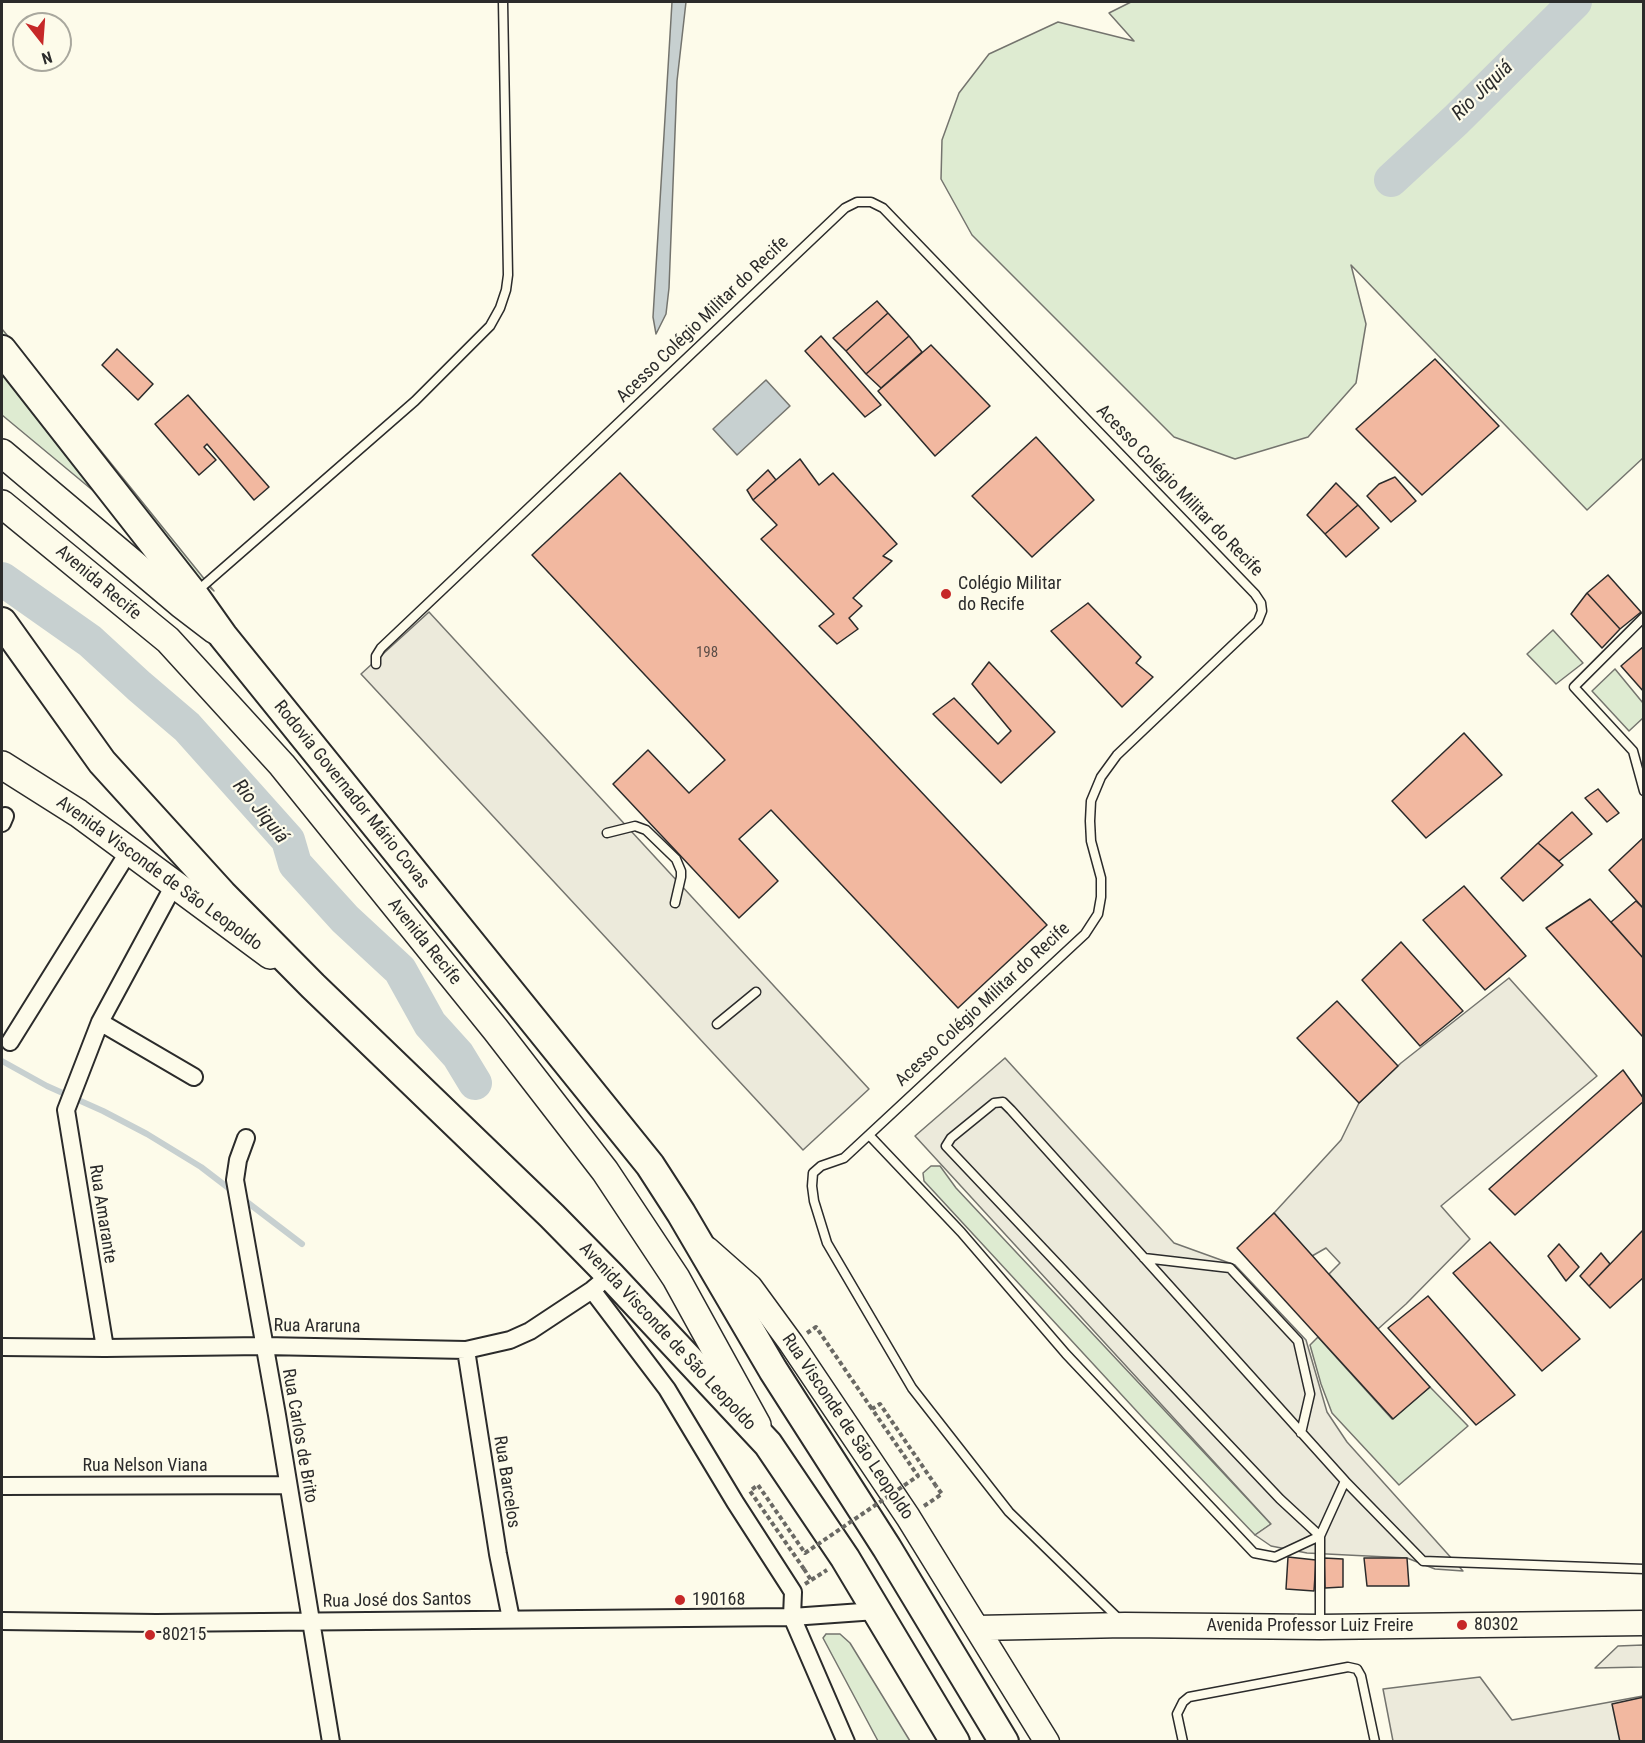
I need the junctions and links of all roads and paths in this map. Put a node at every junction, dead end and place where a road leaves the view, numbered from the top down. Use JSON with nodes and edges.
{"nodes":[{"id":1,"x":503,"y":2,"type":"edge"},
{"id":2,"x":2,"y":350,"type":"edge"},
{"id":3,"x":2,"y":453,"type":"edge"},
{"id":4,"x":2,"y":504,"type":"edge"},
{"id":5,"x":194,"y":595,"type":"junction"},
{"id":6,"x":1644,"y":617,"type":"edge"},
{"id":7,"x":2,"y":622,"type":"edge"},
{"id":8,"x":224,"y":636,"type":"junction"},
{"id":9,"x":375,"y":664,"type":"dead end"},
{"id":10,"x":1633,"y":751,"type":"junction"},
{"id":11,"x":1644,"y":754,"type":"edge"},
{"id":12,"x":2,"y":765,"type":"edge"},
{"id":13,"x":1644,"y":791,"type":"edge"},
{"id":14,"x":607,"y":833,"type":"dead end"},
{"id":15,"x":129,"y":851,"type":"junction"},
{"id":16,"x":174,"y":885,"type":"junction"},
{"id":17,"x":675,"y":903,"type":"dead end"},
{"id":18,"x":313,"y":986,"type":"junction"},
{"id":19,"x":756,"y":992,"type":"dead end"},
{"id":20,"x":100,"y":1022,"type":"junction"},
{"id":21,"x":717,"y":1024,"type":"dead end"},
{"id":22,"x":10,"y":1042,"type":"dead end"},
{"id":23,"x":194,"y":1077,"type":"dead end"},
{"id":24,"x":869,"y":1135,"type":"junction"},
{"id":25,"x":246,"y":1138,"type":"dead end"},
{"id":26,"x":698,"y":1241,"type":"junction"},
{"id":27,"x":1144,"y":1258,"type":"junction"},
{"id":28,"x":601,"y":1283,"type":"junction"},
{"id":29,"x":816,"y":1326,"type":"dead end"},
{"id":30,"x":264,"y":1346,"type":"junction"},
{"id":31,"x":2,"y":1347,"type":"edge"},
{"id":32,"x":105,"y":1348,"type":"junction"},
{"id":33,"x":466,"y":1350,"type":"junction"},
{"id":34,"x":872,"y":1409,"type":"junction"},
{"id":35,"x":1301,"y":1433,"type":"junction"},
{"id":36,"x":768,"y":1444,"type":"junction"},
{"id":37,"x":1345,"y":1481,"type":"junction"},
{"id":38,"x":2,"y":1485,"type":"edge"},
{"id":39,"x":288,"y":1485,"type":"junction"},
{"id":40,"x":942,"y":1494,"type":"dead end"},
{"id":41,"x":1320,"y":1536,"type":"junction"},
{"id":42,"x":845,"y":1558,"type":"junction"},
{"id":43,"x":1644,"y":1569,"type":"edge"},
{"id":44,"x":812,"y":1580,"type":"junction"},
{"id":45,"x":793,"y":1592,"type":"junction"},
{"id":46,"x":876,"y":1611,"type":"junction"},
{"id":47,"x":792,"y":1617,"type":"junction"},
{"id":48,"x":511,"y":1619,"type":"junction"},
{"id":49,"x":2,"y":1621,"type":"edge"},
{"id":50,"x":312,"y":1621,"type":"junction"},
{"id":51,"x":1644,"y":1623,"type":"edge"},
{"id":52,"x":1125,"y":1625,"type":"junction"},
{"id":53,"x":1320,"y":1627,"type":"junction"},
{"id":54,"x":977,"y":1628,"type":"junction"},
{"id":55,"x":948,"y":1738,"type":"edge"},
{"id":56,"x":331,"y":1742,"type":"edge"},
{"id":57,"x":846,"y":1742,"type":"edge"},
{"id":58,"x":1004,"y":1742,"type":"edge"},
{"id":59,"x":1047,"y":1742,"type":"edge"},
{"id":60,"x":1183,"y":1742,"type":"edge"},
{"id":61,"x":1375,"y":1742,"type":"edge"}],
"edges":[{"from":1,"to":5,"type":"lane"},
{"from":2,"to":5,"type":"highway","name":"Rodovia Governador Mário Covas"},
{"from":3,"to":8,"type":"main road","name":"Avenida Recife"},
{"from":4,"to":36,"type":"main road","name":"Avenida Recife"},
{"from":5,"to":8,"type":"highway","name":"Rodovia Governador Mário Covas"},
{"from":6,"to":10,"type":"lane"},
{"from":7,"to":18,"type":"highway","name":"Avenida Visconde de São Leopoldo"},
{"from":8,"to":26,"type":"highway","name":"Rodovia Governador Mário Covas"},
{"from":9,"to":24,"type":"lane","name":"Acesso Colégio Militar do Recife"},
{"from":10,"to":11,"type":"lane"},
{"from":10,"to":13,"type":"lane"},
{"from":12,"to":15,"type":"main road","name":"Avenida Visconde de São Leopoldo"},
{"from":14,"to":17,"type":"lane"},
{"from":15,"to":16,"type":"main road","name":"Avenida Visconde de São Leopoldo"},
{"from":15,"to":22,"type":"street"},
{"from":16,"to":18,"type":"main road","name":"Avenida Visconde de São Leopoldo"},
{"from":16,"to":20,"type":"street","name":"Rua Amarante"},
{"from":18,"to":28,"type":"highway","name":"Avenida Visconde de São Leopoldo"},
{"from":19,"to":21,"type":"lane"},
{"from":20,"to":23,"type":"street"},
{"from":20,"to":32,"type":"street","name":"Rua Amarante"},
{"from":24,"to":41,"type":"lane"},
{"from":24,"to":52,"type":"lane","name":"Acesso Colégio Militar do Recife"},
{"from":25,"to":30,"type":"street","name":"Rua Carlos de Brito"},
{"from":26,"to":54,"type":"main road","name":"Rua Visconde de São Leopoldo"},
{"from":26,"to":58,"type":"highway"},
{"from":27,"to":35,"type":"lane"},
{"from":27,"to":35,"type":"lane"},
{"from":27,"to":41,"type":"lane"},
{"from":28,"to":33,"type":"street","name":"Rua Araruna"},
{"from":28,"to":36,"type":"highway","name":"Avenida Visconde de São Leopoldo"},
{"from":28,"to":45,"type":"street"},
{"from":29,"to":34,"type":"path"},
{"from":30,"to":32,"type":"street","name":"Rua Araruna"},
{"from":30,"to":33,"type":"street","name":"Rua Araruna"},
{"from":30,"to":39,"type":"street","name":"Rua Carlos de Brito"},
{"from":31,"to":32,"type":"street","name":"Rua Araruna"},
{"from":33,"to":48,"type":"street","name":"Rua Barcelos"},
{"from":34,"to":40,"type":"path","bridge":true},
{"from":34,"to":44,"type":"path","bridge":true},
{"from":35,"to":37,"type":"lane"},
{"from":36,"to":42,"type":"highway","name":"Avenida Visconde de São Leopoldo"},
{"from":37,"to":41,"type":"lane"},
{"from":37,"to":43,"type":"lane"},
{"from":38,"to":39,"type":"street","name":"Rua Nelson Viana"},
{"from":39,"to":50,"type":"street","name":"Rua Carlos de Brito"},
{"from":41,"to":53,"type":"lane"},
{"from":42,"to":44,"type":"path"},
{"from":42,"to":46,"type":"highway","name":"Avenida Visconde de São Leopoldo"},
{"from":44,"to":45,"type":"path"},
{"from":45,"to":47,"type":"street"},
{"from":46,"to":47,"type":"street","name":"Rua José dos Santos"},
{"from":46,"to":55,"type":"highway","name":"Avenida Visconde de São Leopoldo"},
{"from":47,"to":48,"type":"street","name":"Rua José dos Santos"},
{"from":47,"to":57,"type":"street"},
{"from":48,"to":50,"type":"street","name":"Rua José dos Santos"},
{"from":49,"to":50,"type":"street","name":"Rua José dos Santos"},
{"from":50,"to":56,"type":"street","name":"Rua Carlos de Brito"},
{"from":51,"to":53,"type":"main road","name":"Avenida Professor Luiz Freire"},
{"from":52,"to":53,"type":"main road","name":"Avenida Professor Luiz Freire"},
{"from":52,"to":54,"type":"main road","name":"Avenida Professor Luiz Freire"},
{"from":54,"to":59,"type":"main road"},
{"from":60,"to":61,"type":"lane"}]}
